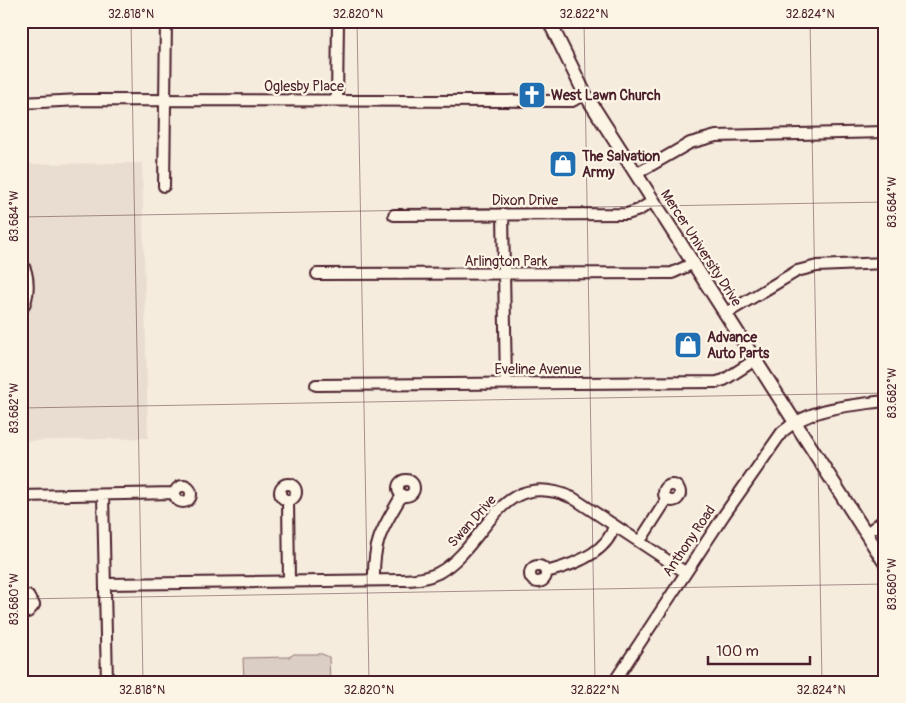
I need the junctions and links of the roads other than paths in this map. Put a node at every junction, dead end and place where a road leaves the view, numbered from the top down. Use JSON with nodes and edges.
{"nodes":[{"id":1,"x":166,"y":21,"type":"edge"},
{"id":2,"x":338,"y":21,"type":"edge"},
{"id":3,"x":549,"y":21,"type":"edge"},
{"id":4,"x":585,"y":94,"type":"junction"},
{"id":5,"x":167,"y":100,"type":"junction"},
{"id":6,"x":338,"y":100,"type":"junction"},
{"id":7,"x":21,"y":103,"type":"edge"},
{"id":8,"x":885,"y":132,"type":"edge"},
{"id":9,"x":636,"y":174,"type":"junction"},
{"id":10,"x":164,"y":186,"type":"dead end"},
{"id":11,"x":653,"y":201,"type":"junction"},
{"id":12,"x":504,"y":214,"type":"junction"},
{"id":13,"x":394,"y":215,"type":"dead end"},
{"id":14,"x":21,"y":261,"type":"edge"},
{"id":15,"x":885,"y":263,"type":"edge"},
{"id":16,"x":692,"y":264,"type":"junction"},
{"id":17,"x":317,"y":274,"type":"dead end"},
{"id":18,"x":504,"y":275,"type":"junction"},
{"id":19,"x":21,"y":311,"type":"edge"},
{"id":20,"x":725,"y":314,"type":"junction"},
{"id":21,"x":755,"y":360,"type":"junction"},
{"id":22,"x":506,"y":383,"type":"junction"},
{"id":23,"x":316,"y":385,"type":"dead end"},
{"id":24,"x":885,"y":401,"type":"edge"},
{"id":25,"x":794,"y":422,"type":"junction"},
{"id":26,"x":175,"y":493,"type":"dead end"},
{"id":27,"x":103,"y":495,"type":"junction"},
{"id":28,"x":402,"y":495,"type":"dead end"},
{"id":29,"x":21,"y":496,"type":"edge"},
{"id":30,"x":288,"y":500,"type":"dead end"},
{"id":31,"x":667,"y":500,"type":"dead end"},
{"id":32,"x":885,"y":519,"type":"edge"},
{"id":33,"x":614,"y":526,"type":"junction"},
{"id":34,"x":867,"y":533,"type":"junction"},
{"id":35,"x":640,"y":541,"type":"junction"},
{"id":36,"x":885,"y":563,"type":"edge"},
{"id":37,"x":546,"y":572,"type":"dead end"},
{"id":38,"x":685,"y":572,"type":"junction"},
{"id":39,"x":374,"y":580,"type":"junction"},
{"id":40,"x":289,"y":581,"type":"junction"},
{"id":41,"x":106,"y":584,"type":"junction"},
{"id":42,"x":21,"y":597,"type":"edge"},
{"id":43,"x":21,"y":612,"type":"edge"},
{"id":44,"x":108,"y":682,"type":"edge"},
{"id":45,"x":614,"y":682,"type":"edge"}],
"edges":[{"from":1,"to":5,"type":"street"},
{"from":2,"to":6,"type":"street"},
{"from":3,"to":4,"type":"main road","name":"Mercer University Drive"},
{"from":4,"to":6,"type":"street","name":"Oglesby Place"},
{"from":4,"to":9,"type":"main road","name":"Mercer University Drive"},
{"from":5,"to":6,"type":"street","name":"Oglesby Place"},
{"from":5,"to":7,"type":"street","name":"Oglesby Place"},
{"from":5,"to":10,"type":"street"},
{"from":8,"to":9,"type":"street"},
{"from":9,"to":11,"type":"main road","name":"Mercer University Drive"},
{"from":11,"to":12,"type":"street","name":"Dixon Drive"},
{"from":11,"to":16,"type":"main road","name":"Mercer University Drive"},
{"from":12,"to":13,"type":"street","name":"Dixon Drive"},
{"from":12,"to":18,"type":"street"},
{"from":14,"to":19,"type":"street"},
{"from":15,"to":20,"type":"street"},
{"from":16,"to":18,"type":"street","name":"Arlington Park"},
{"from":16,"to":20,"type":"main road","name":"Mercer University Drive"},
{"from":17,"to":18,"type":"street","name":"Arlington Park"},
{"from":18,"to":22,"type":"street"},
{"from":20,"to":21,"type":"main road","name":"Mercer University Drive"},
{"from":21,"to":22,"type":"street","name":"Eveline Avenue"},
{"from":21,"to":25,"type":"main road","name":"Mercer University Drive"},
{"from":22,"to":23,"type":"street","name":"Eveline Avenue"},
{"from":24,"to":25,"type":"street"},
{"from":25,"to":34,"type":"main road","name":"Mercer University Drive"},
{"from":25,"to":38,"type":"street","name":"Anthony Road"},
{"from":26,"to":27,"type":"street"},
{"from":27,"to":29,"type":"street"},
{"from":27,"to":41,"type":"street"},
{"from":28,"to":39,"type":"street"},
{"from":30,"to":40,"type":"street"},
{"from":31,"to":35,"type":"street"},
{"from":32,"to":34,"type":"street"},
{"from":33,"to":35,"type":"street","name":"Swan Drive"},
{"from":33,"to":37,"type":"street"},
{"from":33,"to":39,"type":"street","name":"Swan Drive"},
{"from":34,"to":36,"type":"main road","name":"Mercer University Drive"},
{"from":35,"to":38,"type":"street","name":"Swan Drive"},
{"from":38,"to":45,"type":"street","name":"Anthony Road"},
{"from":39,"to":40,"type":"street","name":"Swan Drive"},
{"from":40,"to":41,"type":"street","name":"Swan Drive"},
{"from":41,"to":44,"type":"street"},
{"from":42,"to":43,"type":"street"}]}
